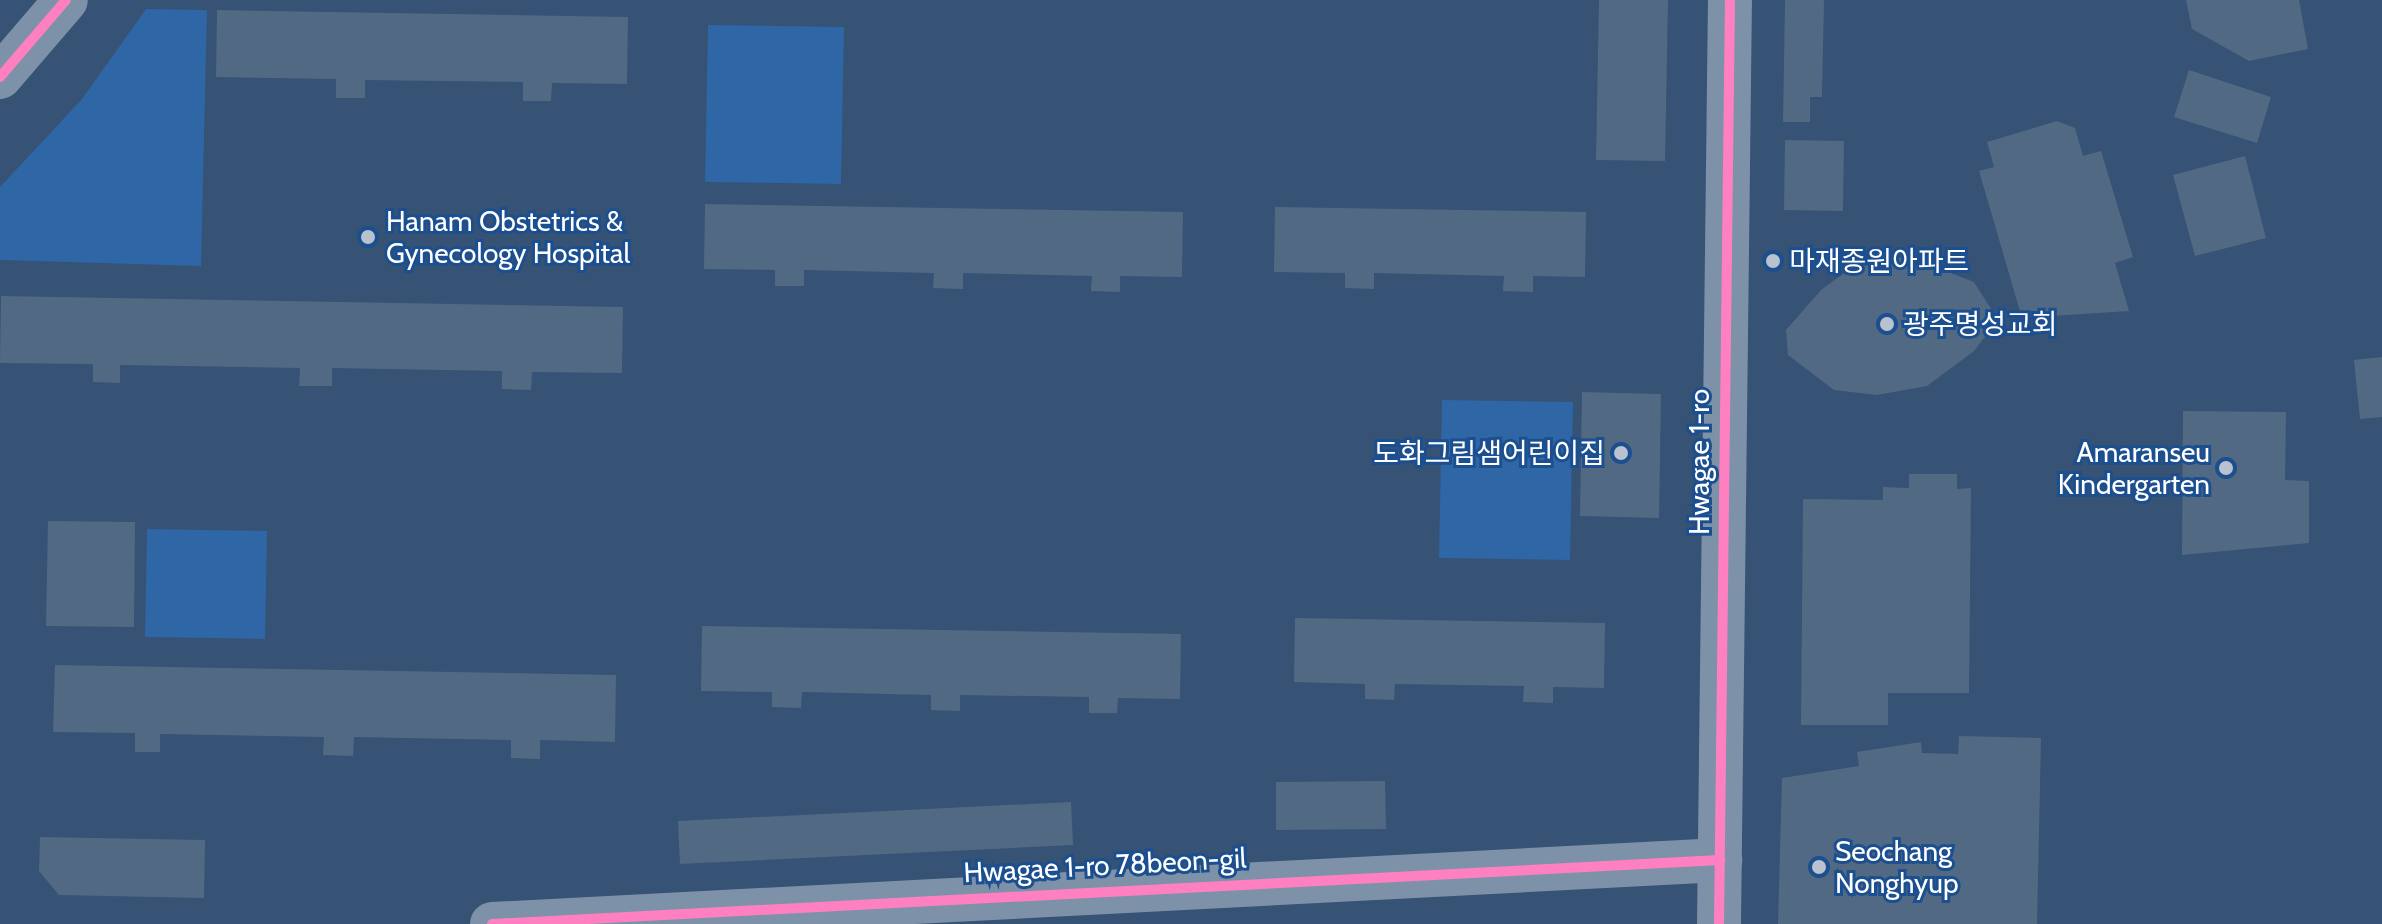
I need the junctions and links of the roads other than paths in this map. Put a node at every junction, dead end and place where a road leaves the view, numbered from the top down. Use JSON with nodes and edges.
{"nodes":[{"id":1,"x":66,"y":0,"type":"edge"},
{"id":2,"x":1730,"y":0,"type":"edge"},
{"id":3,"x":0,"y":77,"type":"edge"},
{"id":4,"x":1720,"y":860,"type":"junction"},
{"id":5,"x":492,"y":924,"type":"edge"},
{"id":6,"x":1719,"y":924,"type":"edge"}],
"edges":[{"from":1,"to":3,"type":"street"},
{"from":2,"to":4,"type":"street","name":"Hwagae 1-ro"},
{"from":4,"to":5,"type":"street","name":"Hwagae 1-ro 78beon-gil"},
{"from":4,"to":6,"type":"street","name":"Hwagae 1-ro"}]}
